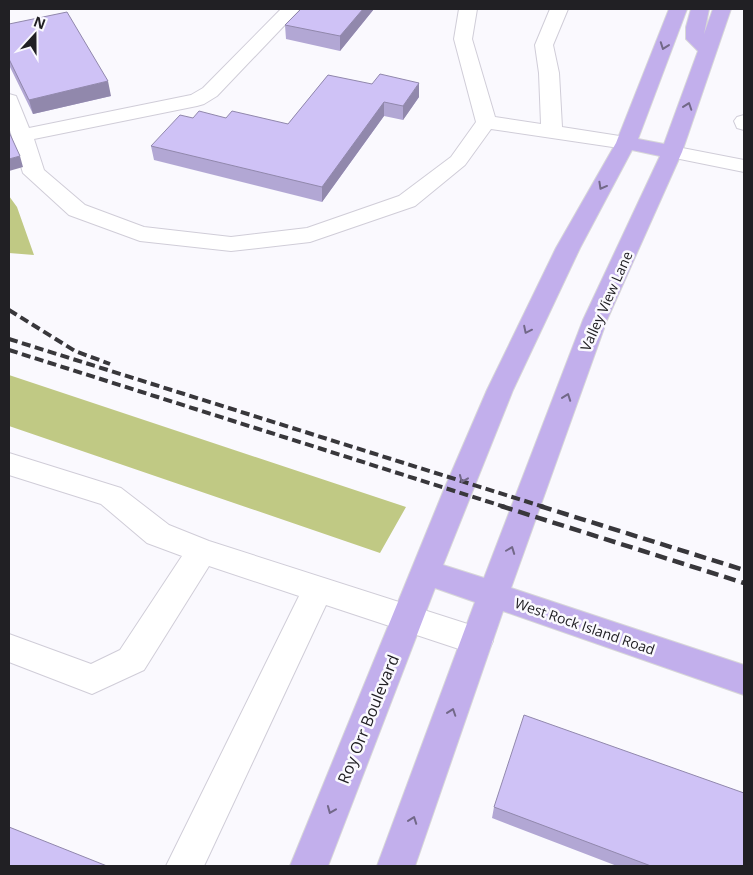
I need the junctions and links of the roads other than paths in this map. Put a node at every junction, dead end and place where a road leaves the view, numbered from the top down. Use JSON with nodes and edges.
{"nodes":[{"id":1,"x":291,"y":9,"type":"edge"},
{"id":2,"x":468,"y":9,"type":"edge"},
{"id":3,"x":559,"y":9,"type":"edge"},
{"id":4,"x":678,"y":9,"type":"edge"},
{"id":5,"x":700,"y":9,"type":"edge"},
{"id":6,"x":722,"y":9,"type":"edge"},
{"id":7,"x":708,"y":50,"type":"junction"},
{"id":8,"x":9,"y":100,"type":"edge"},
{"id":9,"x":486,"y":122,"type":"junction"},
{"id":10,"x":552,"y":132,"type":"junction"},
{"id":11,"x":22,"y":135,"type":"junction"},
{"id":12,"x":626,"y":143,"type":"junction"},
{"id":13,"x":672,"y":152,"type":"junction"},
{"id":14,"x":738,"y":166,"type":"edge"},
{"id":15,"x":9,"y":464,"type":"edge"},
{"id":16,"x":202,"y":551,"type":"junction"},
{"id":17,"x":426,"y":572,"type":"junction"},
{"id":18,"x":318,"y":588,"type":"junction"},
{"id":19,"x":493,"y":595,"type":"junction"},
{"id":20,"x":408,"y":618,"type":"junction"},
{"id":21,"x":477,"y":642,"type":"junction"},
{"id":22,"x":9,"y":648,"type":"edge"},
{"id":23,"x":744,"y":680,"type":"edge"},
{"id":24,"x":185,"y":866,"type":"edge"},
{"id":25,"x":309,"y":866,"type":"edge"},
{"id":26,"x":396,"y":866,"type":"edge"}],
"edges":[{"from":1,"to":11,"type":"lane"},
{"from":2,"to":9,"type":"lane"},
{"from":3,"to":10,"type":"lane"},
{"from":4,"to":12,"type":"main road","one_way":true},
{"from":5,"to":7,"type":"main road"},
{"from":6,"to":7,"type":"main road","name":"Valley View Lane"},
{"from":13,"to":7,"type":"main road","name":"Valley View Lane","one_way":true},
{"from":8,"to":11,"type":"lane"},
{"from":9,"to":10,"type":"lane"},
{"from":9,"to":11,"type":"lane"},
{"from":10,"to":12,"type":"lane"},
{"from":12,"to":13,"type":"main road"},
{"from":12,"to":17,"type":"main road","one_way":true},
{"from":13,"to":14,"type":"lane"},
{"from":19,"to":13,"type":"main road","name":"Valley View Lane","one_way":true},
{"from":15,"to":16,"type":"lane"},
{"from":16,"to":18,"type":"lane"},
{"from":16,"to":22,"type":"lane"},
{"from":17,"to":19,"type":"main road","name":"West Rock Island Road"},
{"from":17,"to":20,"type":"main road","name":"Roy Orr Boulevard"},
{"from":18,"to":20,"type":"lane"},
{"from":18,"to":24,"type":"lane"},
{"from":19,"to":21,"type":"main road"},
{"from":19,"to":23,"type":"main road","name":"West Rock Island Road"},
{"from":20,"to":21,"type":"lane"},
{"from":20,"to":25,"type":"main road","name":"Roy Orr Boulevard","one_way":true},
{"from":26,"to":21,"type":"main road","one_way":true}]}
